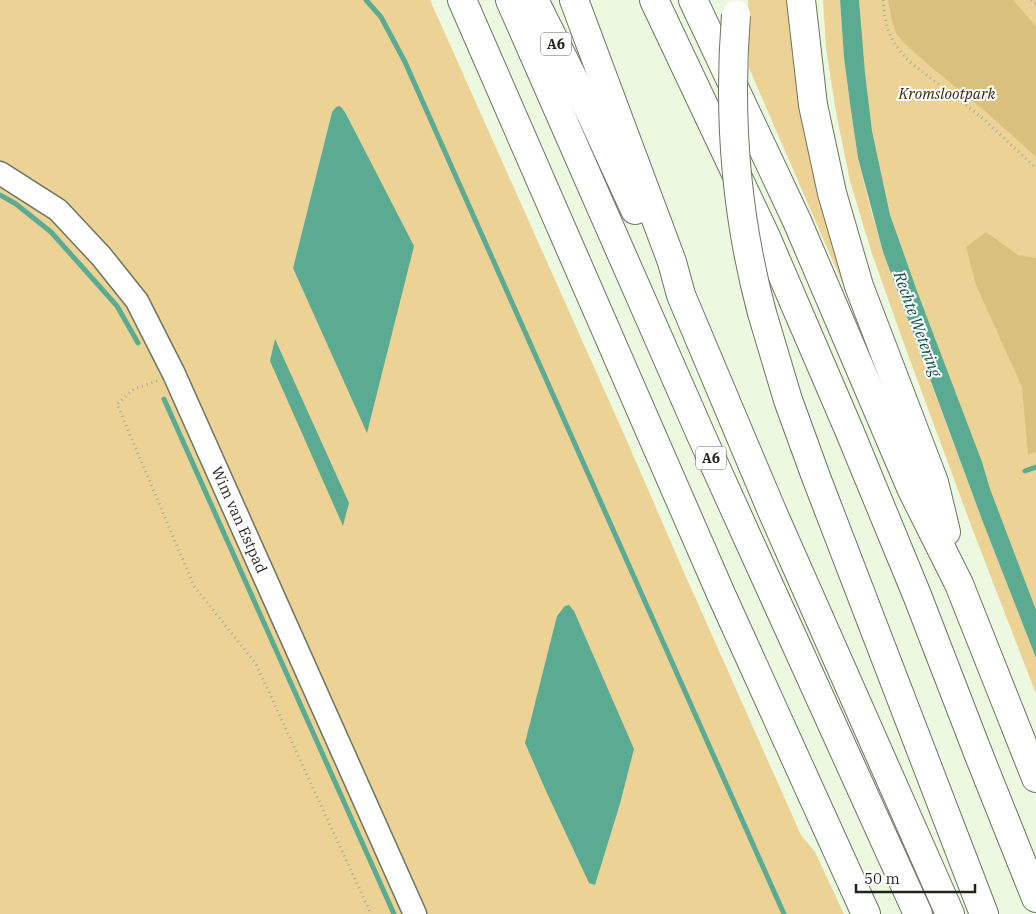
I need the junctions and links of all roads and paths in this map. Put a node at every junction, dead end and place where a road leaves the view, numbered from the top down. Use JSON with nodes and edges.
{"nodes":[{"id":1,"x":462,"y":0,"type":"edge"},
{"id":2,"x":510,"y":0,"type":"edge"},
{"id":3,"x":534,"y":0,"type":"edge"},
{"id":4,"x":574,"y":0,"type":"edge"},
{"id":5,"x":654,"y":0,"type":"edge"},
{"id":6,"x":693,"y":0,"type":"edge"},
{"id":7,"x":801,"y":0,"type":"edge"},
{"id":8,"x":883,"y":0,"type":"edge"},
{"id":9,"x":1032,"y":0,"type":"edge"},
{"id":10,"x":1036,"y":4,"type":"edge"},
{"id":11,"x":736,"y":8,"type":"edge"},
{"id":12,"x":1036,"y":168,"type":"edge"},
{"id":13,"x":0,"y":172,"type":"edge"},
{"id":14,"x":681,"y":295,"type":"junction"},
{"id":15,"x":174,"y":374,"type":"junction"},
{"id":16,"x":960,"y":584,"type":"junction"},
{"id":17,"x":1036,"y":778,"type":"edge"},
{"id":18,"x":1036,"y":898,"type":"edge"},
{"id":19,"x":371,"y":914,"type":"edge"},
{"id":20,"x":415,"y":914,"type":"edge"},
{"id":21,"x":866,"y":914,"type":"edge"},
{"id":22,"x":918,"y":914,"type":"edge"},
{"id":23,"x":950,"y":914,"type":"edge"},
{"id":24,"x":984,"y":914,"type":"edge"}],
"edges":[{"from":1,"to":21,"type":"highway"},
{"from":2,"to":22,"type":"highway","number":"A6"},
{"from":3,"to":14,"type":"highway","number":"A6"},
{"from":4,"to":14,"type":"highway","number":"A6"},
{"from":5,"to":18,"type":"highway"},
{"from":6,"to":16,"type":"highway"},
{"from":7,"to":16,"type":"highway"},
{"from":8,"to":12,"type":"path"},
{"from":9,"to":10,"type":"path"},
{"from":11,"to":24,"type":"highway","bridge":true},
{"from":13,"to":15,"type":"street","name":"Wim van Estpad"},
{"from":14,"to":23,"type":"highway","number":"A6"},
{"from":15,"to":19,"type":"path"},
{"from":15,"to":20,"type":"street","name":"Wim van Estpad"},
{"from":16,"to":17,"type":"highway"}]}
